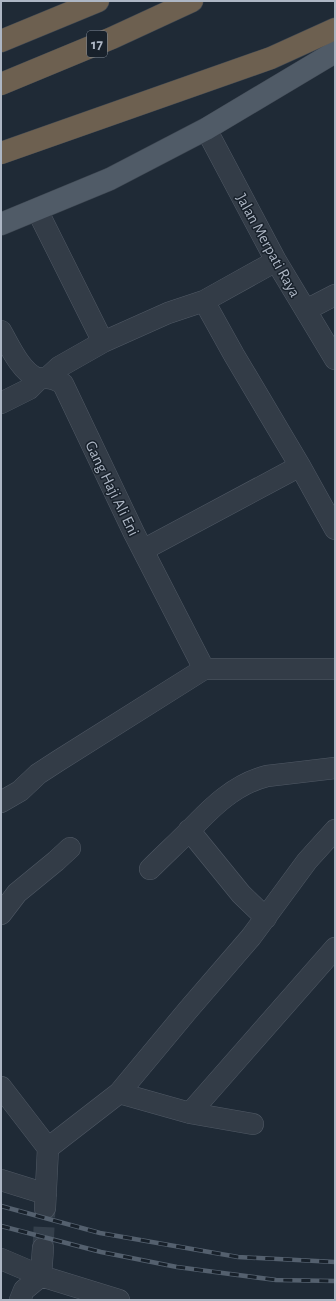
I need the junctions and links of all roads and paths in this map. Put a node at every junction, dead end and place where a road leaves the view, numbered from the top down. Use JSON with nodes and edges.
{"nodes":[{"id":1,"x":98,"y":1,"type":"edge"},
{"id":2,"x":192,"y":1,"type":"edge"},
{"id":3,"x":335,"y":29,"type":"edge"},
{"id":4,"x":1,"y":41,"type":"edge"},
{"id":5,"x":334,"y":56,"type":"edge"},
{"id":6,"x":1,"y":84,"type":"edge"},
{"id":7,"x":206,"y":129,"type":"junction"},
{"id":8,"x":1,"y":153,"type":"edge"},
{"id":9,"x":37,"y":210,"type":"junction"},
{"id":10,"x":1,"y":224,"type":"edge"},
{"id":11,"x":276,"y":261,"type":"junction"},
{"id":12,"x":335,"y":295,"type":"edge"},
{"id":13,"x":204,"y":301,"type":"junction"},
{"id":14,"x":306,"y":310,"type":"junction"},
{"id":15,"x":1,"y":331,"type":"edge"},
{"id":16,"x":103,"y":342,"type":"junction"},
{"id":17,"x":335,"y":359,"type":"edge"},
{"id":18,"x":43,"y":378,"type":"junction"},
{"id":19,"x":1,"y":403,"type":"edge"},
{"id":20,"x":300,"y":466,"type":"junction"},
{"id":21,"x":335,"y":529,"type":"edge"},
{"id":22,"x":143,"y":550,"type":"junction"},
{"id":23,"x":204,"y":669,"type":"junction"},
{"id":24,"x":335,"y":669,"type":"edge"},
{"id":25,"x":335,"y":768,"type":"edge"},
{"id":26,"x":1,"y":802,"type":"edge"},
{"id":27,"x":189,"y":830,"type":"junction"},
{"id":28,"x":335,"y":830,"type":"edge"},
{"id":29,"x":70,"y":848,"type":"dead end"},
{"id":30,"x":150,"y":869,"type":"dead end"},
{"id":31,"x":1,"y":914,"type":"edge"},
{"id":32,"x":266,"y":918,"type":"junction"},
{"id":33,"x":335,"y":948,"type":"edge"},
{"id":34,"x":1,"y":1087,"type":"edge"},
{"id":35,"x":119,"y":1093,"type":"junction"},
{"id":36,"x":190,"y":1113,"type":"junction"},
{"id":37,"x":253,"y":1124,"type":"dead end"},
{"id":38,"x":48,"y":1148,"type":"junction"},
{"id":39,"x":1,"y":1180,"type":"edge"},
{"id":40,"x":43,"y":1248,"type":"tunnel mouth"},
{"id":41,"x":1,"y":1259,"type":"edge"},
{"id":42,"x":41,"y":1276,"type":"junction"},
{"id":43,"x":20,"y":1300,"type":"edge"},
{"id":44,"x":119,"y":1300,"type":"edge"}],
"edges":[{"from":1,"to":4,"type":"highway","number":"17"},
{"from":2,"to":6,"type":"highway","number":"17"},
{"from":3,"to":8,"type":"highway"},
{"from":5,"to":7,"type":"main road"},
{"from":7,"to":9,"type":"main road"},
{"from":7,"to":11,"type":"street","name":"Jalan Merpati Raya"},
{"from":9,"to":10,"type":"main road"},
{"from":9,"to":16,"type":"street"},
{"from":11,"to":13,"type":"street"},
{"from":11,"to":14,"type":"street","name":"Jalan Merpati Raya"},
{"from":12,"to":14,"type":"street"},
{"from":13,"to":16,"type":"street"},
{"from":13,"to":20,"type":"street"},
{"from":14,"to":17,"type":"street","name":"Jalan Merpati Raya"},
{"from":15,"to":18,"type":"street","name":"Gang Haji Ali Eni"},
{"from":16,"to":18,"type":"street"},
{"from":18,"to":19,"type":"street"},
{"from":18,"to":22,"type":"street","name":"Gang Haji Ali Eni"},
{"from":20,"to":21,"type":"street"},
{"from":20,"to":22,"type":"street"},
{"from":22,"to":23,"type":"street","name":"Gang Haji Ali Eni"},
{"from":23,"to":24,"type":"street"},
{"from":23,"to":26,"type":"street"},
{"from":25,"to":27,"type":"street"},
{"from":27,"to":30,"type":"street"},
{"from":27,"to":32,"type":"street"},
{"from":28,"to":32,"type":"street"},
{"from":29,"to":31,"type":"street"},
{"from":32,"to":35,"type":"street"},
{"from":33,"to":36,"type":"street"},
{"from":34,"to":38,"type":"street"},
{"from":35,"to":36,"type":"street"},
{"from":35,"to":38,"type":"street"},
{"from":36,"to":37,"type":"street"},
{"from":38,"to":39,"type":"street"},
{"from":40,"to":42,"type":"street"},
{"from":41,"to":42,"type":"street"},
{"from":42,"to":43,"type":"street"},
{"from":42,"to":44,"type":"street"}]}
